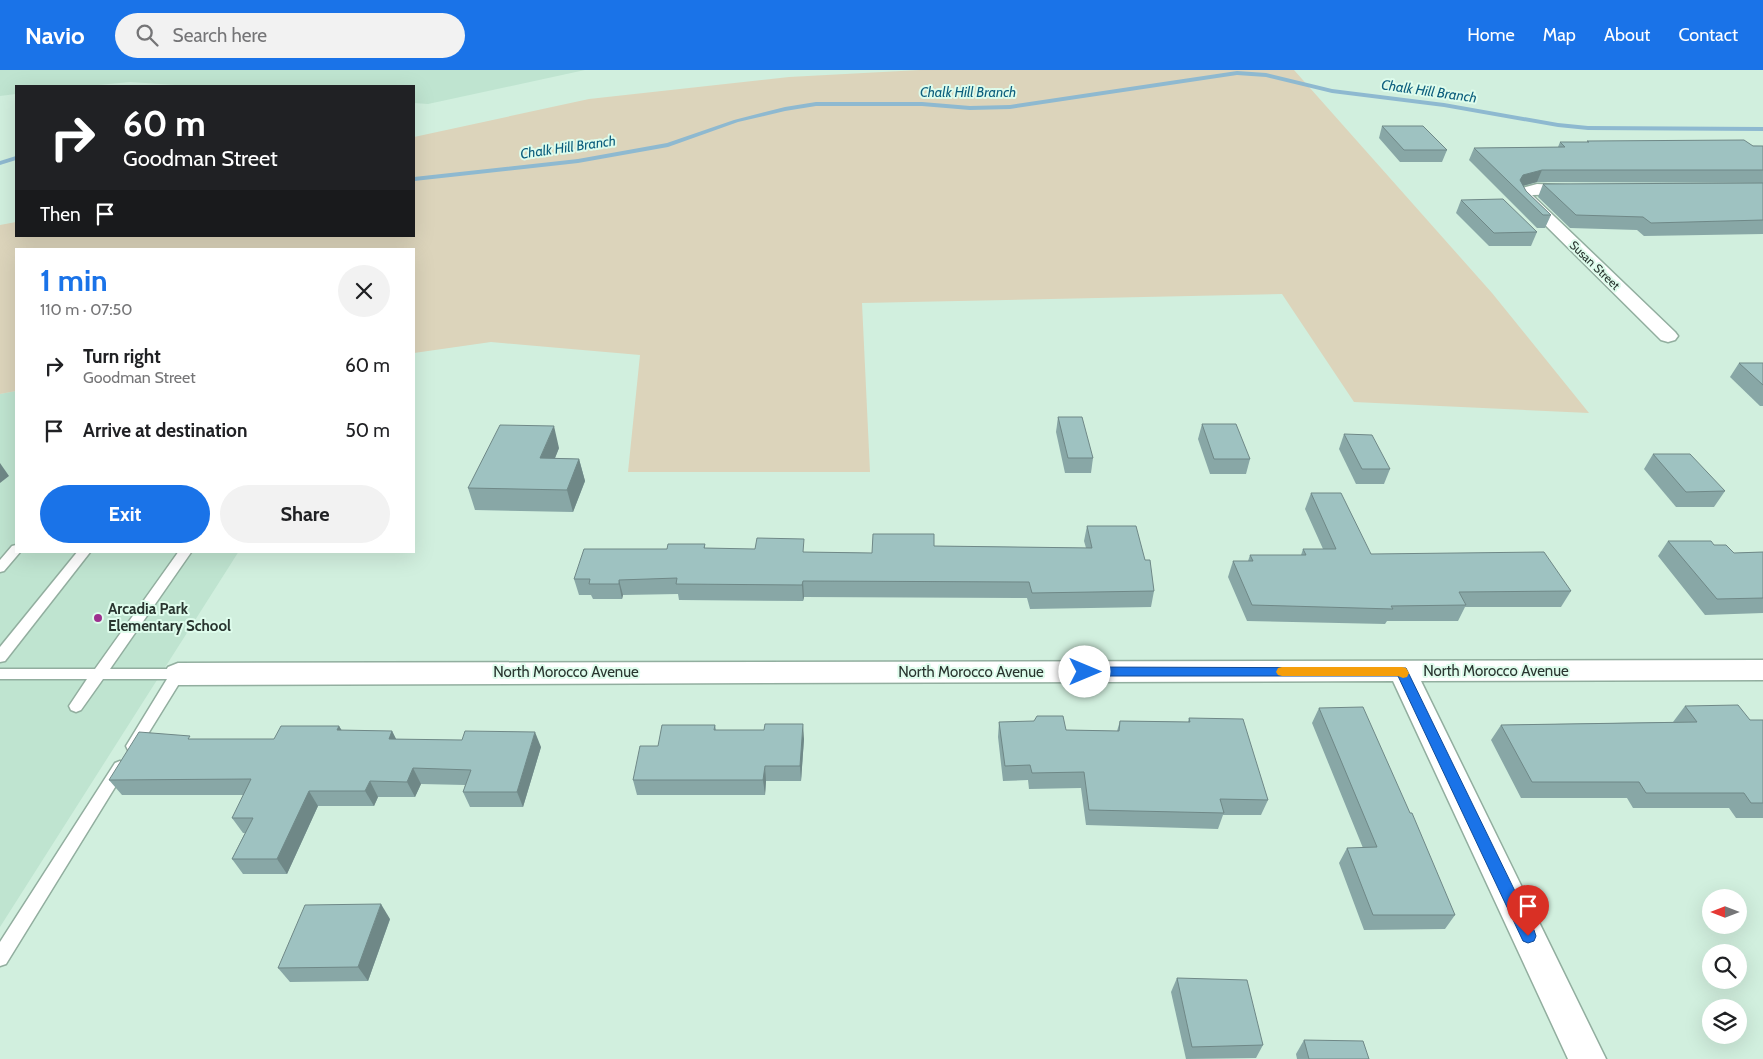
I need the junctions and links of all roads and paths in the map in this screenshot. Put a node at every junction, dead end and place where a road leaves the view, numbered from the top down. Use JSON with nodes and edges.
{"nodes":[{"id":1,"x":1596,"y":189,"type":"edge"},
{"id":2,"x":1668,"y":336,"type":"dead end"},
{"id":3,"x":15,"y":550,"type":"edge"},
{"id":4,"x":84,"y":553,"type":"edge"},
{"id":5,"x":185,"y":553,"type":"edge"},
{"id":6,"x":0,"y":568,"type":"edge"},
{"id":7,"x":0,"y":657,"type":"edge"},
{"id":8,"x":1763,"y":670,"type":"edge"},
{"id":9,"x":1402,"y":671,"type":"junction"},
{"id":10,"x":0,"y":674,"type":"edge"},
{"id":11,"x":100,"y":674,"type":"junction"},
{"id":12,"x":178,"y":674,"type":"junction"},
{"id":13,"x":76,"y":706,"type":"dead end"},
{"id":14,"x":0,"y":958,"type":"edge"},
{"id":15,"x":1587,"y":1059,"type":"edge"}],
"edges":[{"from":1,"to":2,"type":"street","name":"Susan Street"},
{"from":3,"to":6,"type":"lane"},
{"from":4,"to":7,"type":"lane"},
{"from":5,"to":11,"type":"lane"},
{"from":8,"to":9,"type":"street","name":"North Morocco Avenue"},
{"from":9,"to":12,"type":"street","name":"North Morocco Avenue"},
{"from":9,"to":15,"type":"street"},
{"from":10,"to":11,"type":"lane"},
{"from":11,"to":12,"type":"lane"},
{"from":11,"to":13,"type":"lane"},
{"from":12,"to":14,"type":"lane"}]}
